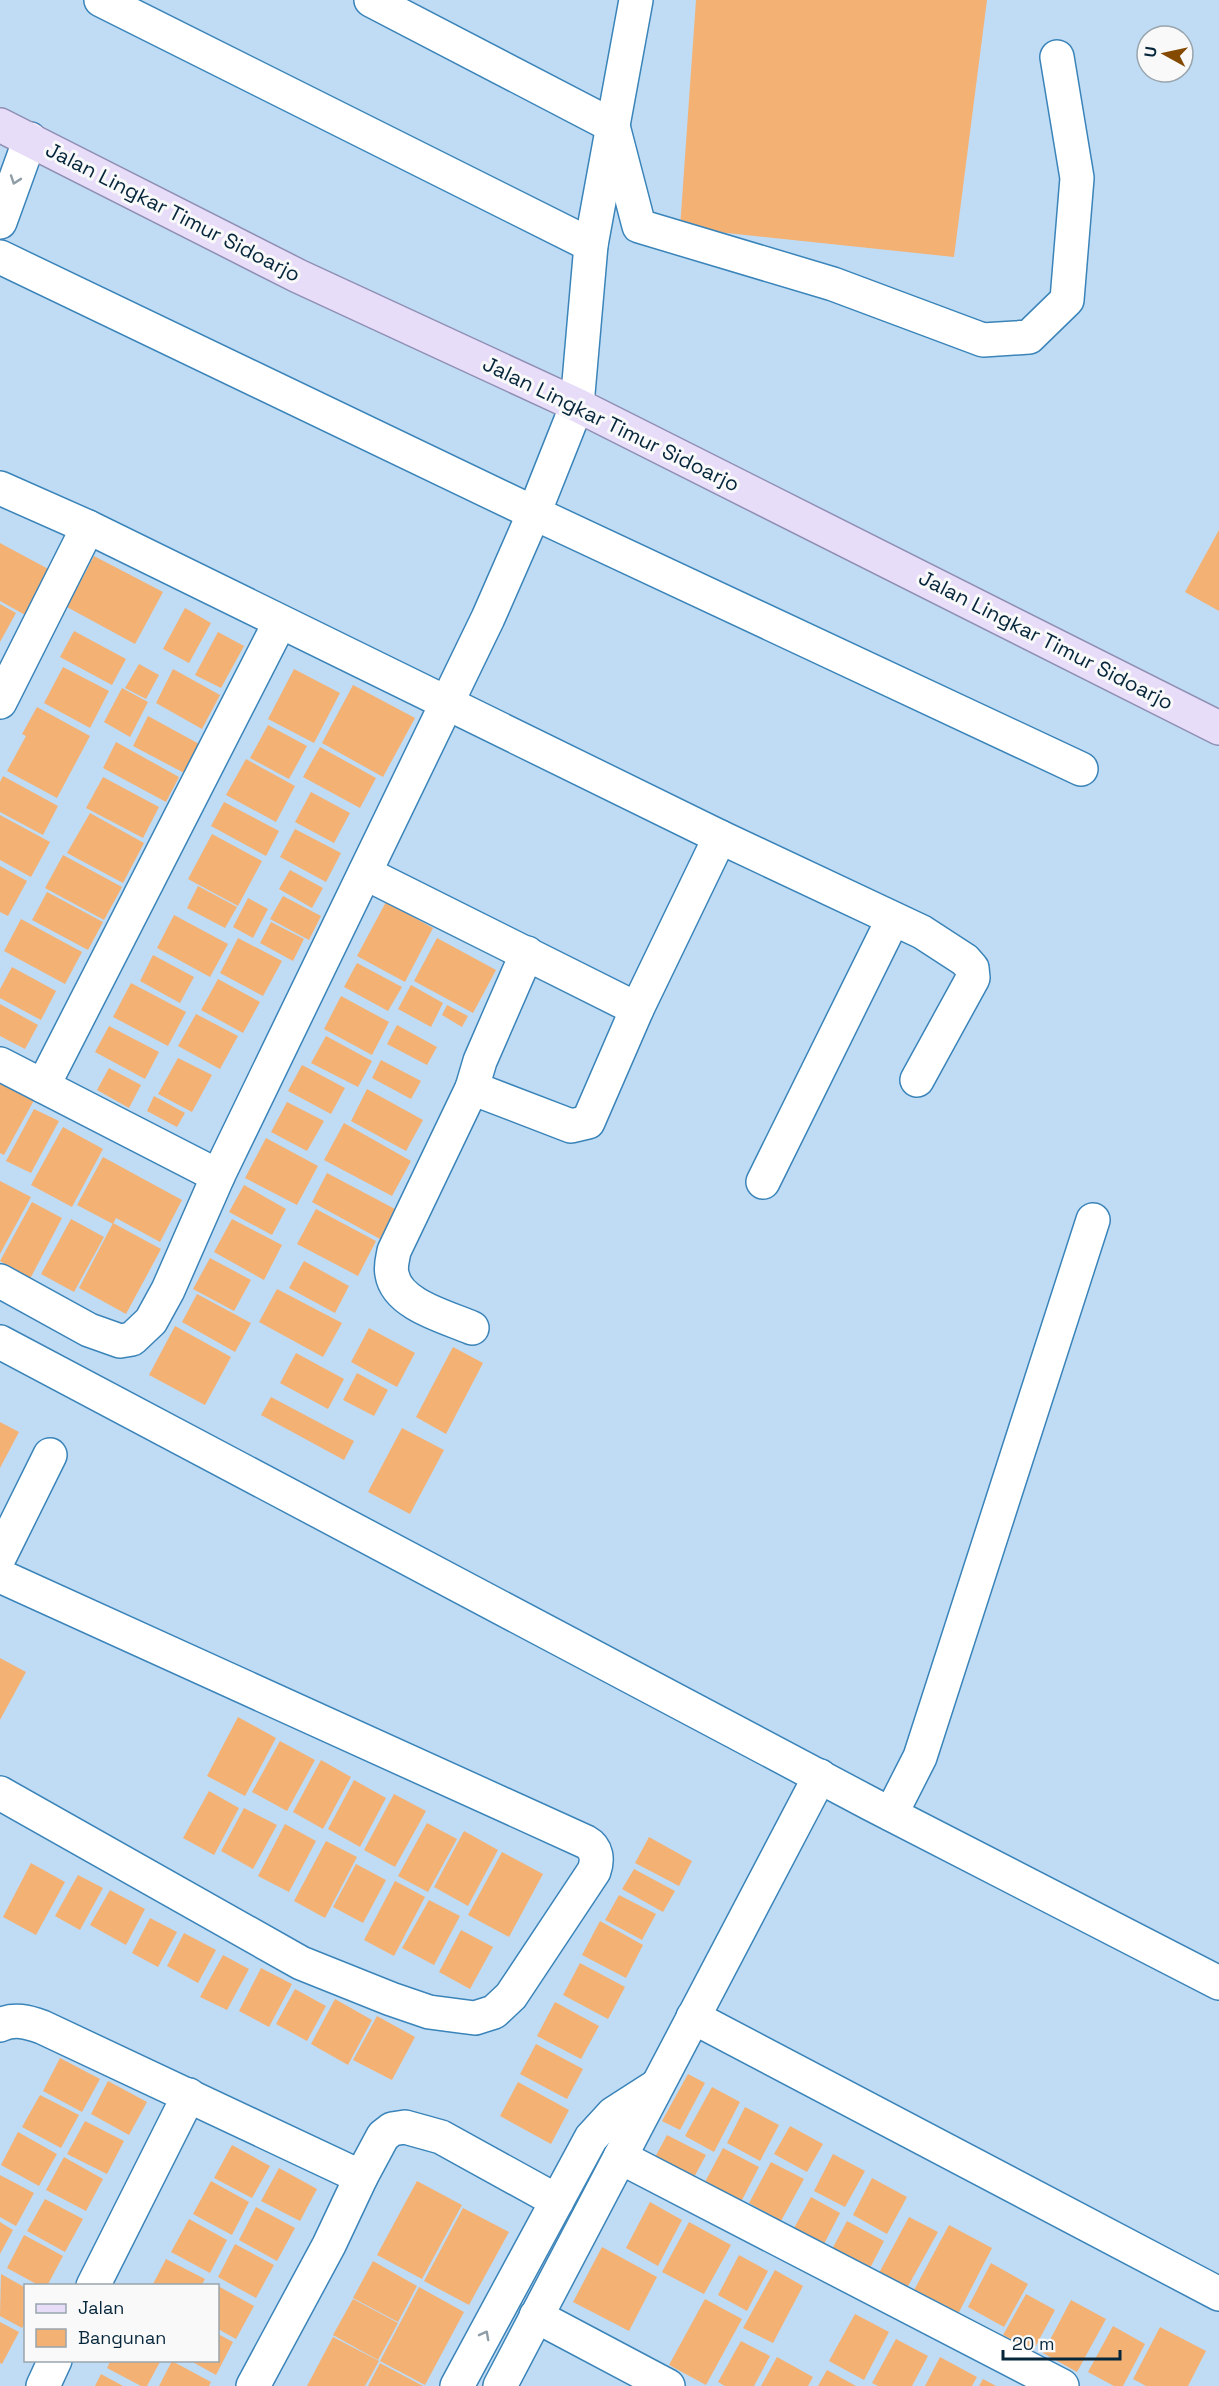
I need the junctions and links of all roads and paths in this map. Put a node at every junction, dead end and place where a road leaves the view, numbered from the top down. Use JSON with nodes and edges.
{"nodes":[{"id":1,"x":101,"y":0,"type":"edge"},
{"id":2,"x":370,"y":0,"type":"edge"},
{"id":3,"x":636,"y":0,"type":"edge"},
{"id":4,"x":1057,"y":57,"type":"dead end"},
{"id":5,"x":0,"y":124,"type":"edge"},
{"id":6,"x":613,"y":126,"type":"junction"},
{"id":7,"x":30,"y":139,"type":"junction"},
{"id":8,"x":0,"y":222,"type":"edge"},
{"id":9,"x":591,"y":245,"type":"junction"},
{"id":10,"x":0,"y":256,"type":"edge"},
{"id":11,"x":577,"y":405,"type":"junction"},
{"id":12,"x":0,"y":488,"type":"edge"},
{"id":13,"x":534,"y":513,"type":"junction"},
{"id":14,"x":88,"y":527,"type":"junction"},
{"id":15,"x":280,"y":622,"type":"junction"},
{"id":16,"x":0,"y":702,"type":"edge"},
{"id":17,"x":447,"y":703,"type":"junction"},
{"id":18,"x":1219,"y":728,"type":"edge"},
{"id":19,"x":1081,"y":769,"type":"dead end"},
{"id":20,"x":720,"y":837,"type":"junction"},
{"id":21,"x":365,"y":873,"type":"junction"},
{"id":22,"x":893,"y":919,"type":"junction"},
{"id":23,"x":526,"y":953,"type":"junction"},
{"id":24,"x":637,"y":1009,"type":"junction"},
{"id":25,"x":0,"y":1064,"type":"edge"},
{"id":26,"x":918,"y":1080,"type":"dead end"},
{"id":27,"x":43,"y":1086,"type":"junction"},
{"id":28,"x":472,"y":1088,"type":"junction"},
{"id":29,"x":218,"y":1176,"type":"junction"},
{"id":30,"x":763,"y":1182,"type":"dead end"},
{"id":31,"x":1093,"y":1220,"type":"dead end"},
{"id":32,"x":0,"y":1281,"type":"edge"},
{"id":33,"x":472,"y":1328,"type":"dead end"},
{"id":34,"x":0,"y":1342,"type":"edge"},
{"id":35,"x":50,"y":1455,"type":"dead end"},
{"id":36,"x":0,"y":1556,"type":"edge"},
{"id":37,"x":0,"y":1575,"type":"edge"},
{"id":38,"x":820,"y":1776,"type":"junction"},
{"id":39,"x":0,"y":1793,"type":"edge"},
{"id":40,"x":891,"y":1814,"type":"junction"},
{"id":41,"x":1219,"y":1983,"type":"edge"},
{"id":42,"x":693,"y":2017,"type":"junction"},
{"id":43,"x":0,"y":2025,"type":"edge"},
{"id":44,"x":657,"y":2086,"type":"junction"},
{"id":45,"x":189,"y":2095,"type":"junction"},
{"id":46,"x":620,"y":2157,"type":"junction"},
{"id":47,"x":360,"y":2177,"type":"junction"},
{"id":48,"x":557,"y":2201,"type":"junction"},
{"id":49,"x":94,"y":2284,"type":"edge"},
{"id":50,"x":1219,"y":2294,"type":"edge"},
{"id":51,"x":536,"y":2316,"type":"junction"},
{"id":52,"x":55,"y":2362,"type":"edge"},
{"id":53,"x":43,"y":2386,"type":"edge"},
{"id":54,"x":253,"y":2386,"type":"edge"},
{"id":55,"x":457,"y":2386,"type":"edge"},
{"id":56,"x":500,"y":2386,"type":"edge"},
{"id":57,"x":668,"y":2386,"type":"edge"},
{"id":58,"x":1062,"y":2386,"type":"edge"}],
"edges":[{"from":1,"to":9,"type":"street"},
{"from":2,"to":6,"type":"street"},
{"from":3,"to":6,"type":"street"},
{"from":4,"to":6,"type":"street"},
{"from":5,"to":7,"type":"main road","name":"Jalan Lingkar Timur Sidoarjo"},
{"from":6,"to":9,"type":"street"},
{"from":7,"to":8,"type":"street","one_way":true},
{"from":7,"to":11,"type":"main road","name":"Jalan Lingkar Timur Sidoarjo"},
{"from":9,"to":11,"type":"street"},
{"from":10,"to":13,"type":"street"},
{"from":11,"to":13,"type":"street"},
{"from":11,"to":18,"type":"main road","name":"Jalan Lingkar Timur Sidoarjo"},
{"from":12,"to":14,"type":"street"},
{"from":13,"to":17,"type":"street"},
{"from":13,"to":19,"type":"street"},
{"from":14,"to":15,"type":"street"},
{"from":14,"to":16,"type":"street"},
{"from":15,"to":17,"type":"street"},
{"from":15,"to":27,"type":"street"},
{"from":17,"to":20,"type":"street"},
{"from":17,"to":21,"type":"street"},
{"from":20,"to":22,"type":"street"},
{"from":20,"to":24,"type":"street"},
{"from":21,"to":23,"type":"street"},
{"from":21,"to":29,"type":"street"},
{"from":22,"to":26,"type":"street"},
{"from":22,"to":30,"type":"street"},
{"from":23,"to":24,"type":"street"},
{"from":23,"to":28,"type":"street"},
{"from":24,"to":28,"type":"street"},
{"from":25,"to":27,"type":"street"},
{"from":27,"to":29,"type":"street"},
{"from":28,"to":33,"type":"street"},
{"from":29,"to":32,"type":"street"},
{"from":31,"to":40,"type":"street"},
{"from":34,"to":38,"type":"street"},
{"from":35,"to":36,"type":"street"},
{"from":37,"to":39,"type":"street"},
{"from":38,"to":40,"type":"street"},
{"from":38,"to":42,"type":"street"},
{"from":40,"to":41,"type":"street"},
{"from":42,"to":44,"type":"street"},
{"from":42,"to":50,"type":"street"},
{"from":43,"to":45,"type":"street"},
{"from":44,"to":46,"type":"street"},
{"from":44,"to":48,"type":"street"},
{"from":45,"to":47,"type":"street"},
{"from":45,"to":49,"type":"street"},
{"from":46,"to":51,"type":"street"},
{"from":46,"to":58,"type":"street"},
{"from":47,"to":48,"type":"street"},
{"from":47,"to":54,"type":"street"},
{"from":55,"to":48,"type":"street","one_way":true},
{"from":51,"to":56,"type":"street"},
{"from":51,"to":57,"type":"street"},
{"from":52,"to":53,"type":"street"}]}
